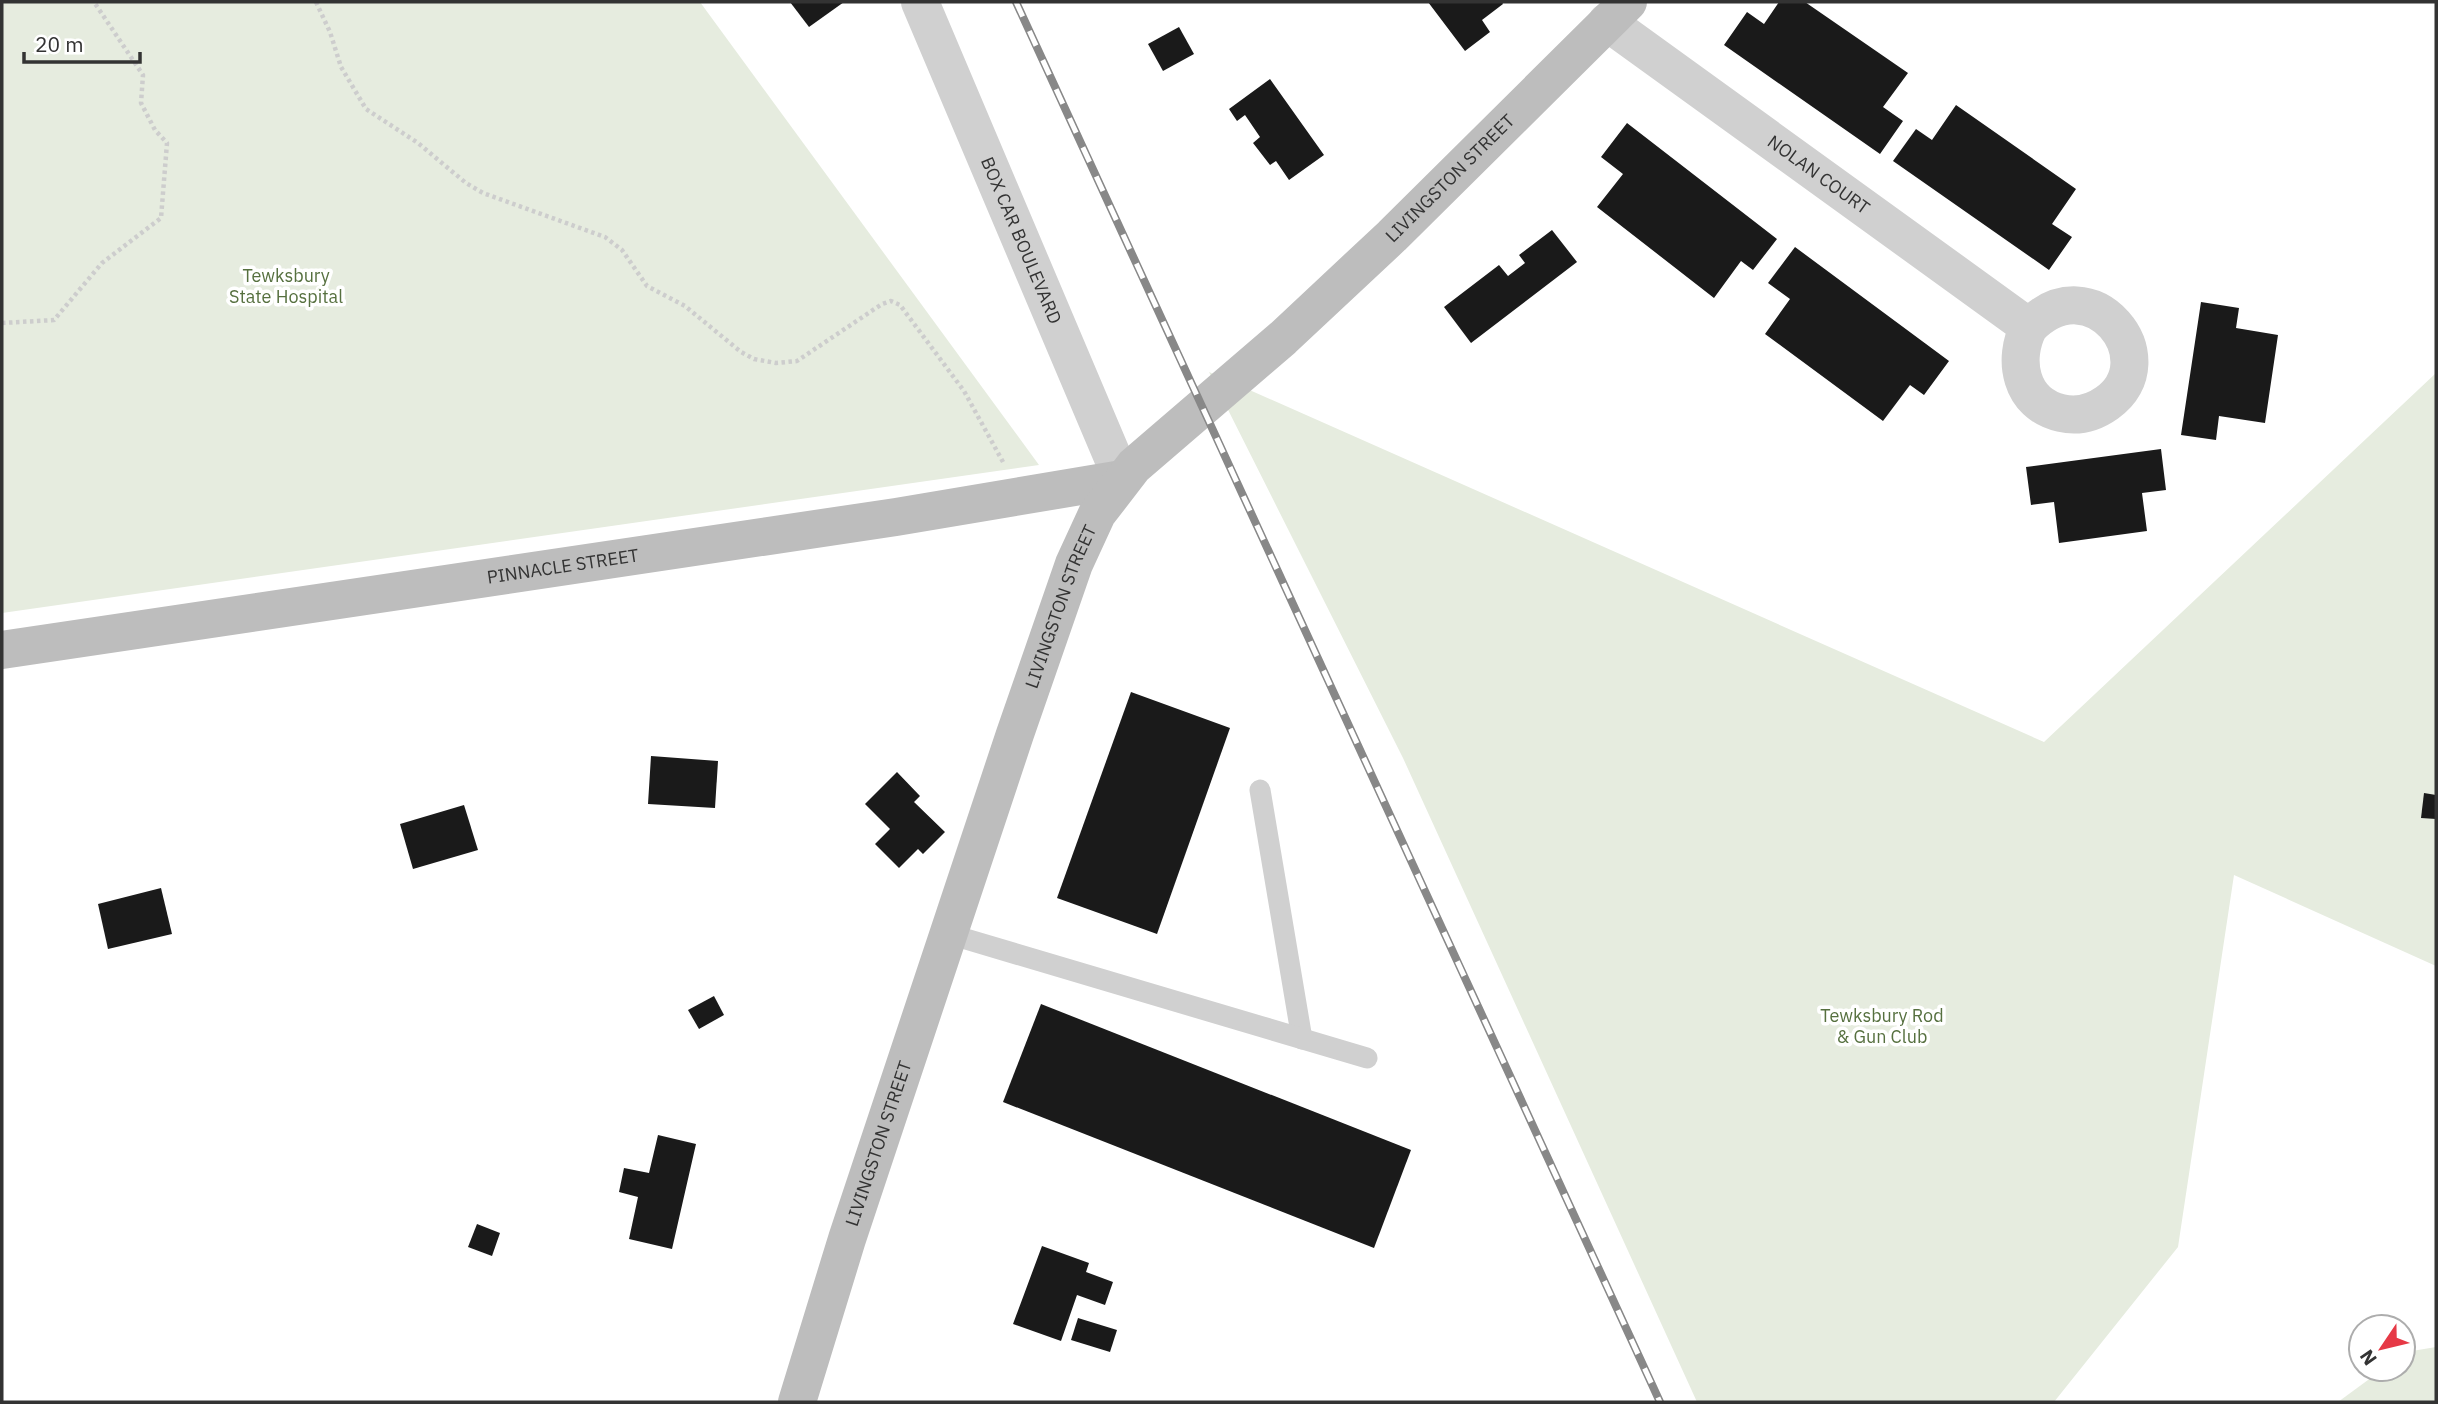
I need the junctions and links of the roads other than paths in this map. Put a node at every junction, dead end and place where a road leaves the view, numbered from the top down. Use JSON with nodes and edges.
{"nodes":[{"id":1,"x":920,"y":2,"type":"edge"},
{"id":2,"x":1618,"y":12,"type":"edge"},
{"id":3,"x":2029,"y":327,"type":"dead end"},
{"id":4,"x":1122,"y":479,"type":"junction"},
{"id":5,"x":2,"y":650,"type":"edge"},
{"id":6,"x":1260,"y":790,"type":"dead end"},
{"id":7,"x":949,"y":934,"type":"junction"},
{"id":8,"x":1302,"y":1039,"type":"junction"},
{"id":9,"x":1367,"y":1058,"type":"dead end"},
{"id":10,"x":797,"y":1402,"type":"edge"}],
"edges":[{"from":1,"to":4,"type":"street","name":"BOX CAR BOULEVARD"},
{"from":2,"to":3,"type":"street","name":"NOLAN COURT"},
{"from":2,"to":4,"type":"street","name":"LIVINGSTON STREET"},
{"from":4,"to":5,"type":"street","name":"PINNACLE STREET"},
{"from":4,"to":7,"type":"street","name":"LIVINGSTON STREET"},
{"from":6,"to":8,"type":"lane"},
{"from":7,"to":8,"type":"lane"},
{"from":7,"to":10,"type":"street","name":"LIVINGSTON STREET"},
{"from":8,"to":9,"type":"lane"}]}
